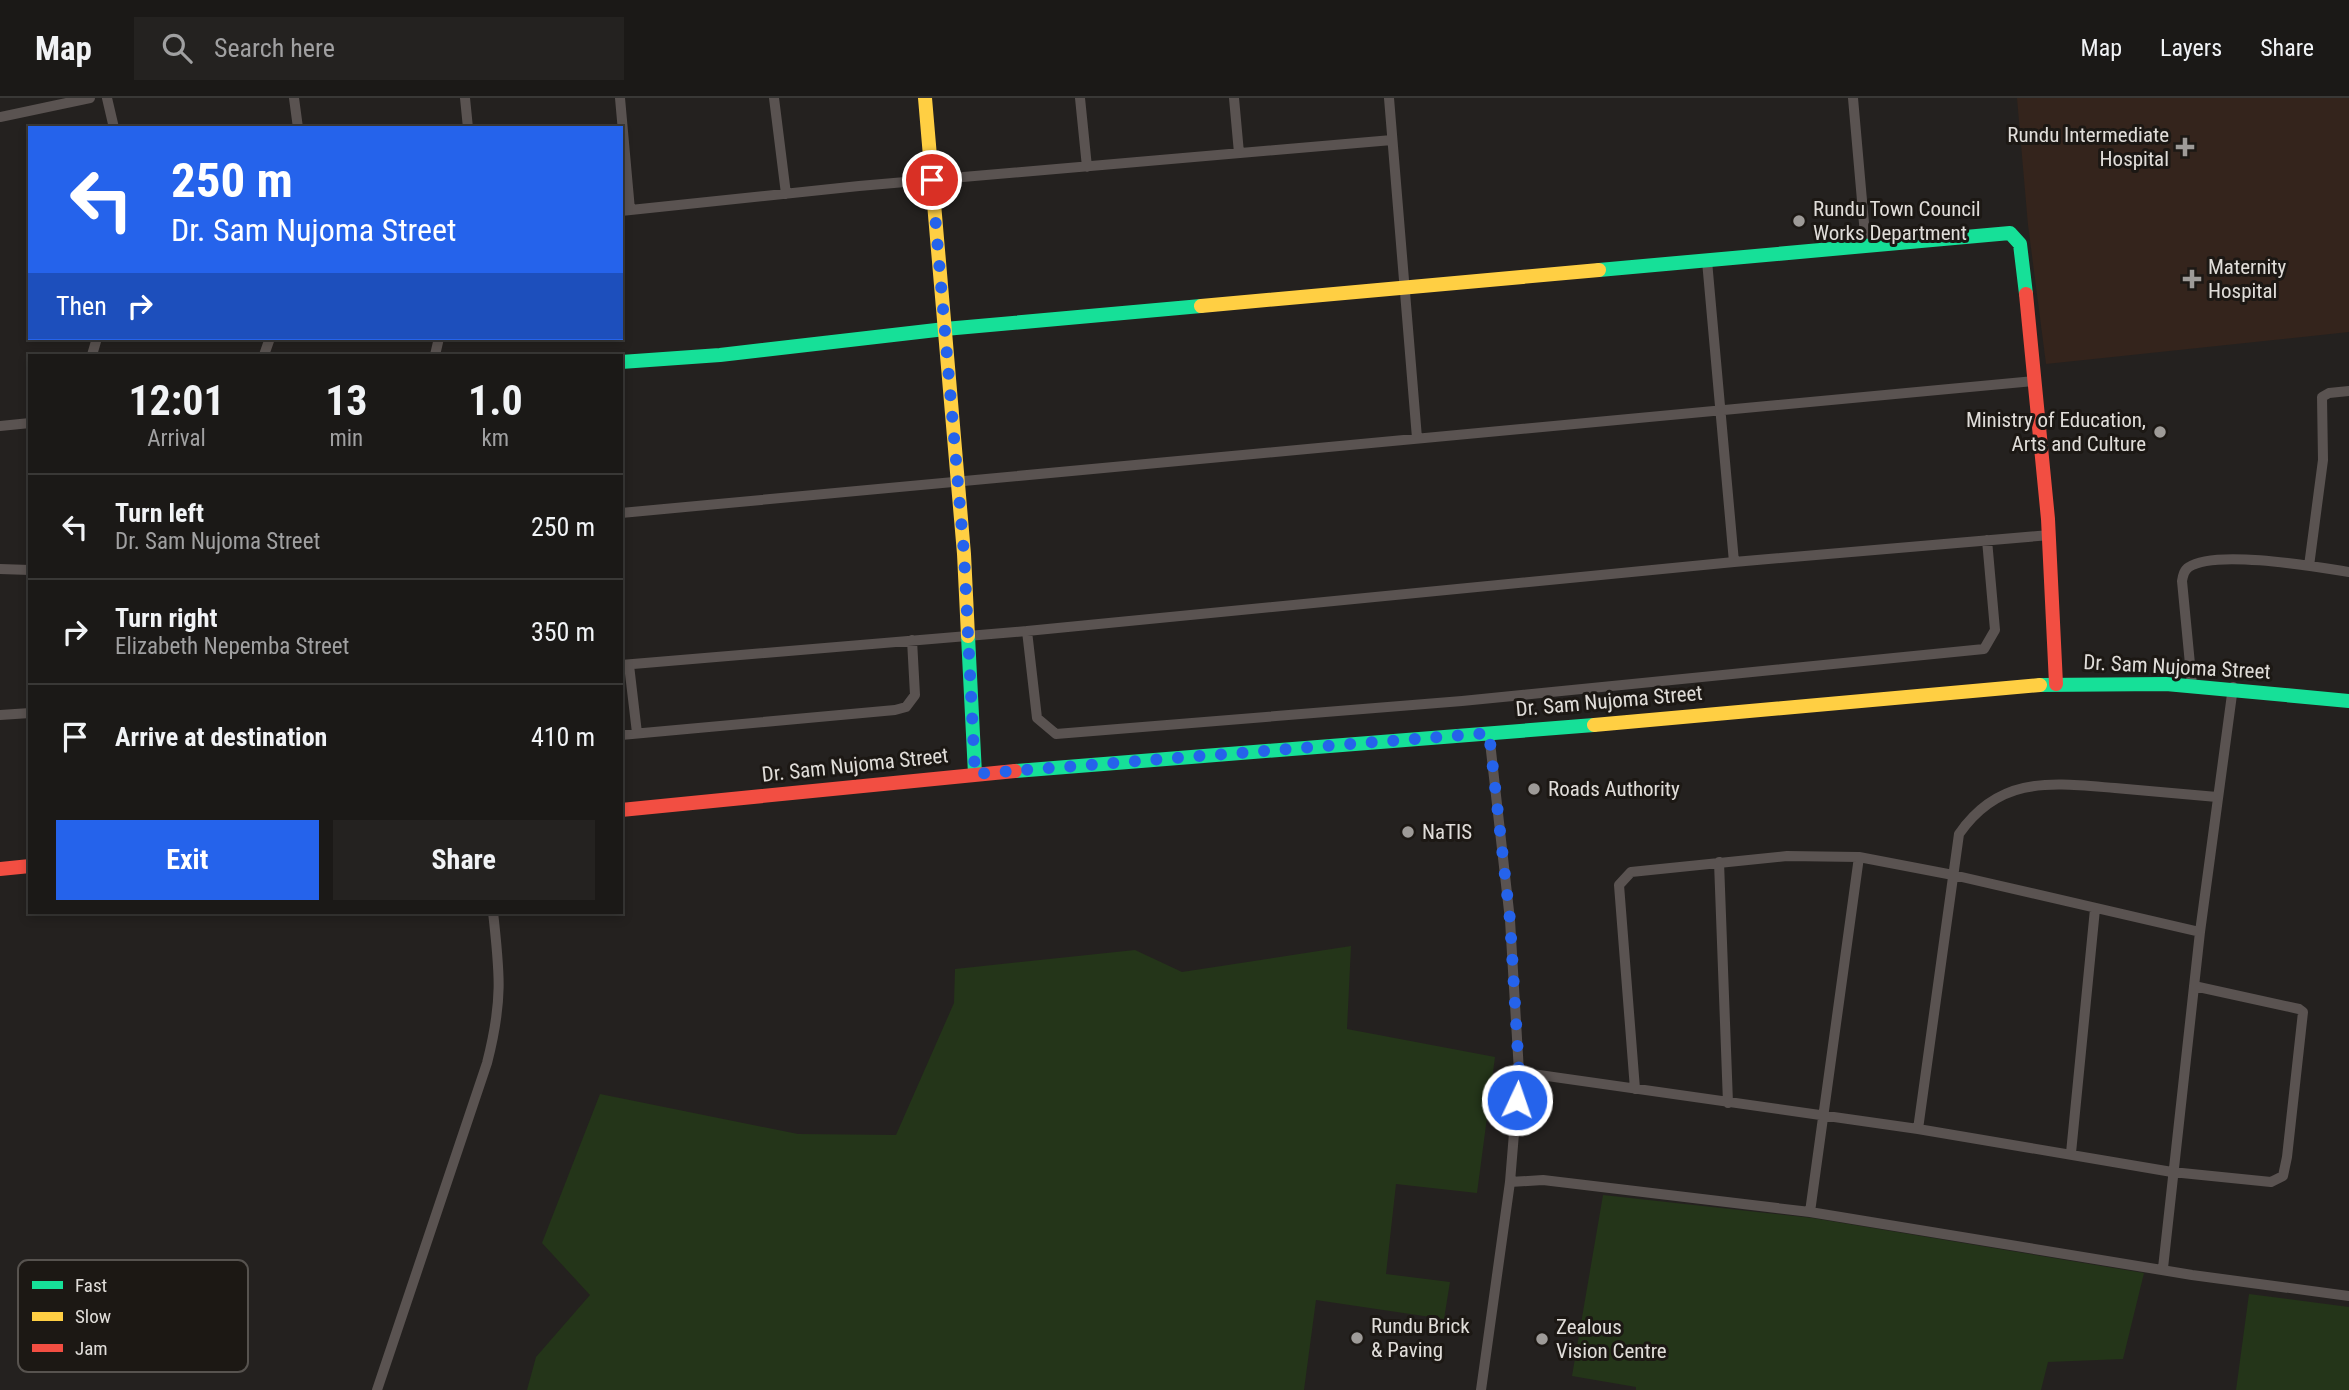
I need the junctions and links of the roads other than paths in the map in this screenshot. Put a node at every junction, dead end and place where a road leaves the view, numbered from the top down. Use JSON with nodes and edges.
{"nodes":[{"id":1,"x":90,"y":98,"type":"edge"},
{"id":2,"x":107,"y":98,"type":"edge"},
{"id":3,"x":294,"y":98,"type":"edge"},
{"id":4,"x":465,"y":98,"type":"edge"},
{"id":5,"x":620,"y":98,"type":"edge"},
{"id":6,"x":774,"y":98,"type":"edge"},
{"id":7,"x":925,"y":98,"type":"edge"},
{"id":8,"x":1080,"y":98,"type":"edge"},
{"id":9,"x":1234,"y":98,"type":"edge"},
{"id":10,"x":1389,"y":98,"type":"edge"},
{"id":11,"x":1853,"y":98,"type":"edge"},
{"id":12,"x":0,"y":117,"type":"edge"},
{"id":13,"x":114,"y":126,"type":"edge"},
{"id":14,"x":298,"y":126,"type":"edge"},
{"id":15,"x":468,"y":126,"type":"edge"},
{"id":16,"x":621,"y":126,"type":"edge"},
{"id":17,"x":1392,"y":140,"type":"junction"},
{"id":18,"x":1239,"y":153,"type":"junction"},
{"id":19,"x":623,"y":154,"type":"edge"},
{"id":20,"x":1087,"y":167,"type":"junction"},
{"id":21,"x":932,"y":180,"type":"junction"},
{"id":22,"x":786,"y":194,"type":"junction"},
{"id":23,"x":626,"y":211,"type":"edge"},
{"id":24,"x":1867,"y":246,"type":"junction"},
{"id":25,"x":1707,"y":261,"type":"junction"},
{"id":26,"x":1403,"y":289,"type":"junction"},
{"id":27,"x":945,"y":329,"type":"junction"},
{"id":28,"x":623,"y":362,"type":"edge"},
{"id":29,"x":2035,"y":381,"type":"junction"},
{"id":30,"x":2349,"y":391,"type":"edge"},
{"id":31,"x":1720,"y":411,"type":"junction"},
{"id":32,"x":28,"y":423,"type":"edge"},
{"id":33,"x":0,"y":426,"type":"edge"},
{"id":34,"x":1417,"y":438,"type":"junction"},
{"id":35,"x":958,"y":480,"type":"junction"},
{"id":36,"x":623,"y":513,"type":"edge"},
{"id":37,"x":2050,"y":535,"type":"junction"},
{"id":38,"x":1987,"y":540,"type":"junction"},
{"id":39,"x":1734,"y":562,"type":"junction"},
{"id":40,"x":2309,"y":566,"type":"junction"},
{"id":41,"x":0,"y":569,"type":"edge"},
{"id":42,"x":28,"y":570,"type":"edge"},
{"id":43,"x":2349,"y":572,"type":"edge"},
{"id":44,"x":1027,"y":631,"type":"junction"},
{"id":45,"x":968,"y":636,"type":"junction"},
{"id":46,"x":912,"y":640,"type":"junction"},
{"id":47,"x":625,"y":665,"type":"edge"},
{"id":48,"x":2056,"y":684,"type":"junction"},
{"id":49,"x":2192,"y":685,"type":"junction"},
{"id":50,"x":2232,"y":687,"type":"junction"},
{"id":51,"x":2349,"y":701,"type":"edge"},
{"id":52,"x":28,"y":713,"type":"edge"},
{"id":53,"x":0,"y":715,"type":"edge"},
{"id":54,"x":636,"y":733,"type":"junction"},
{"id":55,"x":1489,"y":733,"type":"junction"},
{"id":56,"x":623,"y":735,"type":"edge"},
{"id":57,"x":975,"y":774,"type":"junction"},
{"id":58,"x":2217,"y":797,"type":"junction"},
{"id":59,"x":623,"y":810,"type":"edge"},
{"id":60,"x":1859,"y":857,"type":"junction"},
{"id":61,"x":1719,"y":862,"type":"junction"},
{"id":62,"x":28,"y":866,"type":"edge"},
{"id":63,"x":0,"y":869,"type":"edge"},
{"id":64,"x":1953,"y":875,"type":"junction"},
{"id":65,"x":2095,"y":909,"type":"junction"},
{"id":66,"x":493,"y":914,"type":"edge"},
{"id":67,"x":2200,"y":932,"type":"junction"},
{"id":68,"x":2193,"y":986,"type":"junction"},
{"id":69,"x":1519,"y":1072,"type":"junction"},
{"id":70,"x":1635,"y":1089,"type":"junction"},
{"id":71,"x":1728,"y":1103,"type":"junction"},
{"id":72,"x":1823,"y":1117,"type":"junction"},
{"id":73,"x":1918,"y":1129,"type":"junction"},
{"id":74,"x":2071,"y":1153,"type":"junction"},
{"id":75,"x":2172,"y":1172,"type":"junction"},
{"id":76,"x":1510,"y":1182,"type":"junction"},
{"id":77,"x":1810,"y":1212,"type":"junction"},
{"id":78,"x":2163,"y":1268,"type":"junction"},
{"id":79,"x":2349,"y":1296,"type":"edge"},
{"id":80,"x":377,"y":1390,"type":"edge"},
{"id":81,"x":1480,"y":1390,"type":"edge"}],
"edges":[{"from":1,"to":12,"type":"street"},
{"from":2,"to":13,"type":"street"},
{"from":3,"to":14,"type":"street"},
{"from":4,"to":15,"type":"street"},
{"from":5,"to":16,"type":"street"},
{"from":6,"to":22,"type":"street"},
{"from":7,"to":21,"type":"street"},
{"from":8,"to":20,"type":"street"},
{"from":9,"to":18,"type":"street"},
{"from":10,"to":17,"type":"street"},
{"from":11,"to":24,"type":"street"},
{"from":17,"to":18,"type":"street"},
{"from":17,"to":26,"type":"street"},
{"from":18,"to":20,"type":"street"},
{"from":19,"to":23,"type":"street"},
{"from":20,"to":21,"type":"street"},
{"from":21,"to":22,"type":"street"},
{"from":21,"to":27,"type":"street"},
{"from":22,"to":23,"type":"street"},
{"from":24,"to":25,"type":"street"},
{"from":24,"to":29,"type":"street"},
{"from":25,"to":26,"type":"street"},
{"from":25,"to":31,"type":"street"},
{"from":26,"to":27,"type":"street"},
{"from":26,"to":34,"type":"street"},
{"from":27,"to":28,"type":"street"},
{"from":27,"to":35,"type":"street"},
{"from":29,"to":31,"type":"street"},
{"from":29,"to":37,"type":"street"},
{"from":30,"to":40,"type":"street"},
{"from":31,"to":34,"type":"street"},
{"from":31,"to":39,"type":"street"},
{"from":32,"to":33,"type":"street"},
{"from":34,"to":35,"type":"street"},
{"from":35,"to":36,"type":"street"},
{"from":35,"to":45,"type":"street"},
{"from":37,"to":38,"type":"street"},
{"from":37,"to":48,"type":"street"},
{"from":38,"to":39,"type":"street"},
{"from":38,"to":44,"type":"street"},
{"from":39,"to":44,"type":"street"},
{"from":40,"to":43,"type":"street"},
{"from":40,"to":49,"type":"street"},
{"from":41,"to":42,"type":"street"},
{"from":44,"to":45,"type":"street"},
{"from":45,"to":46,"type":"street"},
{"from":45,"to":57,"type":"street"},
{"from":46,"to":47,"type":"street"},
{"from":46,"to":54,"type":"street"},
{"from":47,"to":54,"type":"street"},
{"from":48,"to":49,"type":"street","name":"Dr. Sam Nujoma Street"},
{"from":48,"to":55,"type":"street","name":"Dr. Sam Nujoma Street"},
{"from":49,"to":50,"type":"street","name":"Dr. Sam Nujoma Street"},
{"from":50,"to":51,"type":"street","name":"Dr. Sam Nujoma Street"},
{"from":50,"to":58,"type":"street"},
{"from":52,"to":53,"type":"street"},
{"from":54,"to":56,"type":"street"},
{"from":55,"to":57,"type":"street","name":"Dr. Sam Nujoma Street"},
{"from":55,"to":69,"type":"street"},
{"from":57,"to":59,"type":"street","name":"Dr. Sam Nujoma Street"},
{"from":58,"to":64,"type":"street"},
{"from":58,"to":67,"type":"street"},
{"from":60,"to":61,"type":"street"},
{"from":60,"to":64,"type":"street"},
{"from":60,"to":72,"type":"street"},
{"from":61,"to":70,"type":"street"},
{"from":61,"to":71,"type":"street"},
{"from":62,"to":63,"type":"street"},
{"from":64,"to":65,"type":"street"},
{"from":64,"to":73,"type":"street"},
{"from":65,"to":67,"type":"street"},
{"from":65,"to":74,"type":"street"},
{"from":66,"to":80,"type":"street"},
{"from":67,"to":68,"type":"street"},
{"from":68,"to":75,"type":"street"},
{"from":68,"to":75,"type":"street"},
{"from":69,"to":70,"type":"street"},
{"from":69,"to":76,"type":"street"},
{"from":70,"to":71,"type":"street"},
{"from":71,"to":72,"type":"street"},
{"from":72,"to":73,"type":"street"},
{"from":72,"to":77,"type":"street"},
{"from":73,"to":74,"type":"street"},
{"from":74,"to":75,"type":"street"},
{"from":75,"to":78,"type":"street"},
{"from":76,"to":77,"type":"street"},
{"from":76,"to":81,"type":"street"},
{"from":77,"to":78,"type":"street"},
{"from":78,"to":79,"type":"street"}]}
